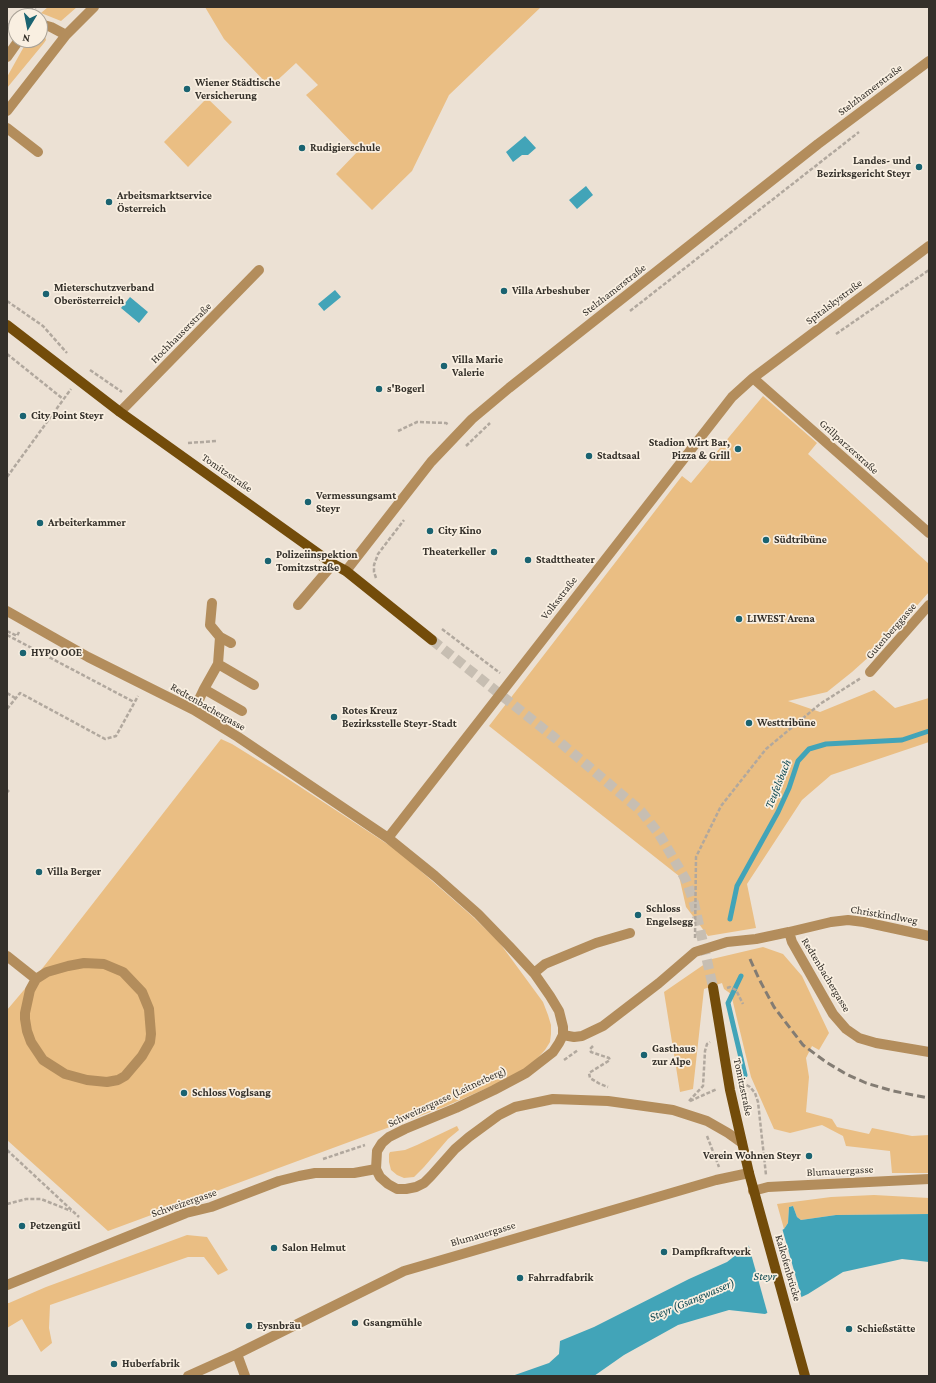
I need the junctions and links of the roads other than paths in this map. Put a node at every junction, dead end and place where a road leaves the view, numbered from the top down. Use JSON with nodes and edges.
{"nodes":[{"id":1,"x":94,"y":7,"type":"edge"},
{"id":2,"x":48,"y":26,"type":"edge"},
{"id":3,"x":66,"y":35,"type":"junction"},
{"id":4,"x":13,"y":48,"type":"edge"},
{"id":5,"x":7,"y":57,"type":"edge"},
{"id":6,"x":929,"y":61,"type":"edge"},
{"id":7,"x":7,"y":112,"type":"edge"},
{"id":8,"x":7,"y":128,"type":"edge"},
{"id":9,"x":38,"y":152,"type":"dead end"},
{"id":10,"x":929,"y":246,"type":"edge"},
{"id":11,"x":259,"y":270,"type":"dead end"},
{"id":12,"x":7,"y":325,"type":"edge"},
{"id":13,"x":753,"y":378,"type":"junction"},
{"id":14,"x":120,"y":412,"type":"junction"},
{"id":15,"x":929,"y":533,"type":"edge"},
{"id":16,"x":333,"y":564,"type":"junction"},
{"id":17,"x":346,"y":571,"type":"junction"},
{"id":18,"x":212,"y":603,"type":"dead end"},
{"id":19,"x":298,"y":605,"type":"dead end"},
{"id":20,"x":929,"y":605,"type":"edge"},
{"id":21,"x":7,"y":611,"type":"edge"},
{"id":22,"x":220,"y":636,"type":"junction"},
{"id":23,"x":432,"y":640,"type":"tunnel mouth"},
{"id":24,"x":231,"y":643,"type":"dead end"},
{"id":25,"x":218,"y":664,"type":"junction"},
{"id":26,"x":870,"y":672,"type":"road end"},
{"id":27,"x":254,"y":685,"type":"dead end"},
{"id":28,"x":204,"y":689,"type":"junction"},
{"id":29,"x":194,"y":710,"type":"junction"},
{"id":30,"x":242,"y":711,"type":"dead end"},
{"id":31,"x":388,"y":838,"type":"junction"},
{"id":32,"x":789,"y":932,"type":"junction"},
{"id":33,"x":630,"y":933,"type":"dead end"},
{"id":34,"x":929,"y":936,"type":"edge"},
{"id":35,"x":11,"y":959,"type":"edge"},
{"id":36,"x":534,"y":973,"type":"junction"},
{"id":37,"x":36,"y":979,"type":"junction"},
{"id":38,"x":713,"y":987,"type":"tunnel mouth"},
{"id":39,"x":563,"y":1035,"type":"junction"},
{"id":40,"x":929,"y":1052,"type":"edge"},
{"id":41,"x":742,"y":1143,"type":"junction"},
{"id":42,"x":376,"y":1169,"type":"junction"},
{"id":43,"x":749,"y":1173,"type":"junction"},
{"id":44,"x":929,"y":1179,"type":"edge"},
{"id":45,"x":753,"y":1191,"type":"junction"},
{"id":46,"x":7,"y":1285,"type":"edge"},
{"id":47,"x":237,"y":1354,"type":"junction"},
{"id":48,"x":188,"y":1376,"type":"edge"},
{"id":49,"x":245,"y":1376,"type":"edge"},
{"id":50,"x":806,"y":1376,"type":"edge"}],
"edges":[{"from":1,"to":3,"type":"street"},
{"from":2,"to":3,"type":"street"},
{"from":3,"to":7,"type":"street"},
{"from":4,"to":5,"type":"street"},
{"from":6,"to":17,"type":"street","name":"Stelzhamerstraße"},
{"from":8,"to":9,"type":"street"},
{"from":10,"to":13,"type":"street","name":"Spitalskystraße"},
{"from":11,"to":14,"type":"street","name":"Hochhauserstraße"},
{"from":12,"to":14,"type":"main road","name":"Tomitzstraße"},
{"from":13,"to":15,"type":"street","name":"Grillparzerstraße"},
{"from":13,"to":31,"type":"street","name":"Volksstraße"},
{"from":14,"to":16,"type":"main road","name":"Tomitzstraße"},
{"from":16,"to":17,"type":"main road","name":"Tomitzstraße"},
{"from":16,"to":19,"type":"street"},
{"from":17,"to":23,"type":"main road","name":"Tomitzstraße"},
{"from":18,"to":22,"type":"street"},
{"from":20,"to":26,"type":"street","name":"Gutenberggasse"},
{"from":21,"to":29,"type":"street","name":"Redtenbachergasse"},
{"from":22,"to":24,"type":"street"},
{"from":22,"to":25,"type":"street"},
{"from":25,"to":27,"type":"street"},
{"from":25,"to":28,"type":"street"},
{"from":28,"to":29,"type":"street"},
{"from":28,"to":30,"type":"street"},
{"from":29,"to":31,"type":"street","name":"Redtenbachergasse"},
{"from":31,"to":36,"type":"street","name":"Redtenbachergasse"},
{"from":32,"to":34,"type":"street","name":"Christkindlweg"},
{"from":32,"to":39,"type":"street","name":"Redtenbachergasse"},
{"from":32,"to":40,"type":"street","name":"Redtenbachergasse"},
{"from":33,"to":36,"type":"street"},
{"from":35,"to":37,"type":"street"},
{"from":36,"to":39,"type":"street","name":"Redtenbachergasse"},
{"from":37,"to":37,"type":"street"},
{"from":38,"to":41,"type":"main road","name":"Tomitzstraße"},
{"from":39,"to":42,"type":"street","name":"Schweizergasse (Leitnerberg)"},
{"from":41,"to":42,"type":"street"},
{"from":41,"to":43,"type":"main road","name":"Tomitzstraße"},
{"from":42,"to":46,"type":"street","name":"Schweizergasse"},
{"from":43,"to":45,"type":"main road","name":"Tomitzstraße"},
{"from":43,"to":47,"type":"street","name":"Blumauergasse"},
{"from":44,"to":45,"type":"street","name":"Blumauergasse"},
{"from":45,"to":50,"type":"main road","name":"Kalkofenbrücke"},
{"from":47,"to":48,"type":"street","name":"Blumauergasse"},
{"from":47,"to":49,"type":"street"}]}
